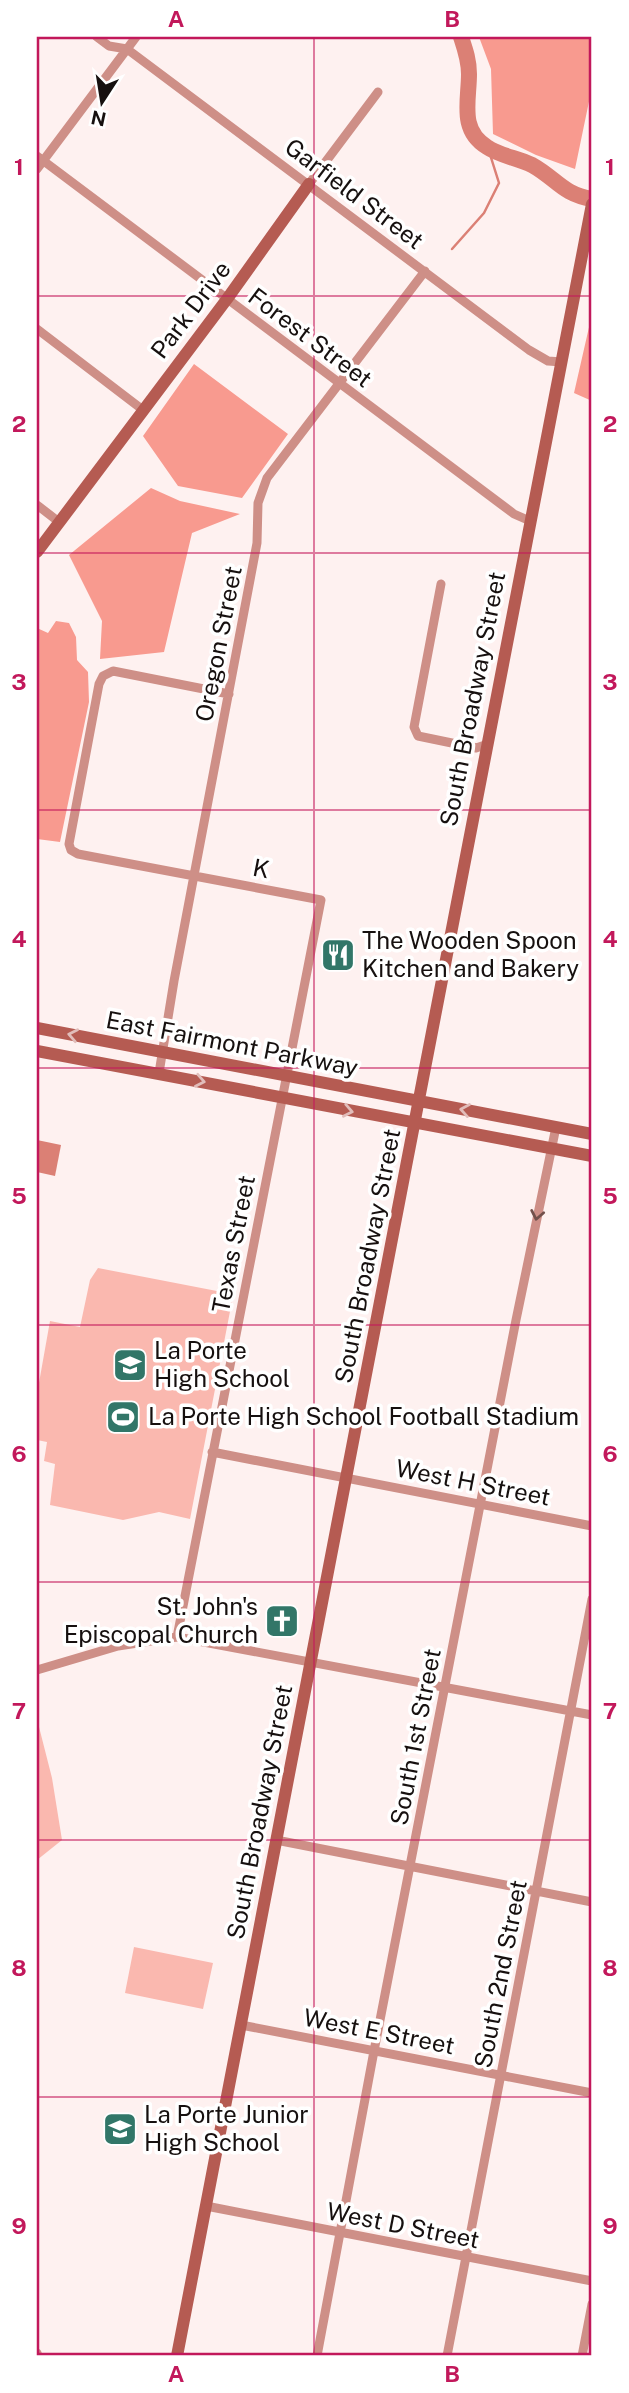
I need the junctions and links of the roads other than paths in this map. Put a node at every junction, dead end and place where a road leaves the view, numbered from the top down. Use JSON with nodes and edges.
{"nodes":[{"id":1,"x":97,"y":37,"type":"edge"},
{"id":2,"x":122,"y":37,"type":"edge"},
{"id":3,"x":136,"y":37,"type":"edge"},
{"id":4,"x":127,"y":49,"type":"junction"},
{"id":5,"x":378,"y":92,"type":"dead end"},
{"id":6,"x":39,"y":162,"type":"edge"},
{"id":7,"x":309,"y":184,"type":"junction"},
{"id":8,"x":592,"y":204,"type":"edge"},
{"id":9,"x":425,"y":271,"type":"junction"},
{"id":10,"x":227,"y":299,"type":"junction"},
{"id":11,"x":37,"y":329,"type":"edge"},
{"id":12,"x":562,"y":362,"type":"junction"},
{"id":13,"x":339,"y":384,"type":"junction"},
{"id":14,"x":143,"y":410,"type":"junction"},
{"id":15,"x":37,"y":505,"type":"edge"},
{"id":16,"x":530,"y":521,"type":"junction"},
{"id":17,"x":59,"y":522,"type":"junction"},
{"id":18,"x":37,"y":551,"type":"edge"},
{"id":19,"x":442,"y":584,"type":"dead end"},
{"id":20,"x":229,"y":694,"type":"junction"},
{"id":21,"x":485,"y":745,"type":"junction"},
{"id":22,"x":194,"y":876,"type":"junction"},
{"id":23,"x":321,"y":901,"type":"joint"},
{"id":24,"x":37,"y":1028,"type":"edge"},
{"id":25,"x":37,"y":1051,"type":"edge"},
{"id":26,"x":162,"y":1051,"type":"junction"},
{"id":27,"x":159,"y":1073,"type":"junction"},
{"id":28,"x":285,"y":1075,"type":"junction"},
{"id":29,"x":282,"y":1098,"type":"junction"},
{"id":30,"x":419,"y":1102,"type":"junction"},
{"id":31,"x":491,"y":1115,"type":"junction"},
{"id":32,"x":414,"y":1124,"type":"junction"},
{"id":33,"x":556,"y":1127,"type":"junction"},
{"id":34,"x":592,"y":1134,"type":"edge"},
{"id":35,"x":488,"y":1137,"type":"junction"},
{"id":36,"x":550,"y":1149,"type":"junction"},
{"id":37,"x":592,"y":1156,"type":"edge"},
{"id":38,"x":212,"y":1452,"type":"junction"},
{"id":39,"x":347,"y":1478,"type":"junction"},
{"id":40,"x":480,"y":1505,"type":"junction"},
{"id":41,"x":592,"y":1527,"type":"edge"},
{"id":42,"x":592,"y":1599,"type":"edge"},
{"id":43,"x":177,"y":1637,"type":"junction"},
{"id":44,"x":310,"y":1661,"type":"junction"},
{"id":45,"x":37,"y":1670,"type":"edge"},
{"id":46,"x":445,"y":1687,"type":"junction"},
{"id":47,"x":571,"y":1712,"type":"junction"},
{"id":48,"x":592,"y":1716,"type":"edge"},
{"id":49,"x":276,"y":1840,"type":"junction"},
{"id":50,"x":410,"y":1866,"type":"junction"},
{"id":51,"x":537,"y":1891,"type":"junction"},
{"id":52,"x":592,"y":1902,"type":"edge"},
{"id":53,"x":241,"y":2025,"type":"junction"},
{"id":54,"x":374,"y":2051,"type":"junction"},
{"id":55,"x":501,"y":2075,"type":"junction"},
{"id":56,"x":592,"y":2092,"type":"edge"},
{"id":57,"x":206,"y":2206,"type":"junction"},
{"id":58,"x":341,"y":2234,"type":"junction"},
{"id":59,"x":466,"y":2258,"type":"junction"},
{"id":60,"x":592,"y":2281,"type":"edge"},
{"id":61,"x":592,"y":2304,"type":"edge"},
{"id":62,"x":177,"y":2356,"type":"edge"},
{"id":63,"x":317,"y":2356,"type":"edge"},
{"id":64,"x":447,"y":2356,"type":"edge"},
{"id":65,"x":582,"y":2356,"type":"edge"}],
"edges":[{"from":1,"to":4,"type":"street","name":"Garfield Street"},
{"from":2,"to":4,"type":"street"},
{"from":3,"to":4,"type":"street"},
{"from":4,"to":6,"type":"street"},
{"from":4,"to":7,"type":"street","name":"Garfield Street"},
{"from":5,"to":7,"type":"street","name":"Park Drive"},
{"from":6,"to":10,"type":"street","name":"Forest Street"},
{"from":7,"to":9,"type":"street","name":"Garfield Street"},
{"from":7,"to":10,"type":"main road","name":"Park Drive"},
{"from":8,"to":12,"type":"main road","name":"South Broadway Street"},
{"from":9,"to":12,"type":"street","name":"Garfield Street"},
{"from":9,"to":13,"type":"street","name":"Oregon Street"},
{"from":10,"to":13,"type":"street","name":"Forest Street"},
{"from":10,"to":14,"type":"main road","name":"Park Drive"},
{"from":11,"to":14,"type":"street"},
{"from":12,"to":16,"type":"main road","name":"South Broadway Street"},
{"from":13,"to":16,"type":"street","name":"Forest Street"},
{"from":13,"to":20,"type":"street","name":"Oregon Street"},
{"from":14,"to":17,"type":"main road","name":"Park Drive"},
{"from":15,"to":17,"type":"street"},
{"from":16,"to":21,"type":"main road","name":"South Broadway Street"},
{"from":17,"to":18,"type":"main road","name":"Park Drive"},
{"from":19,"to":21,"type":"street"},
{"from":20,"to":22,"type":"street","name":"Oregon Street"},
{"from":20,"to":22,"type":"street","name":"K"},
{"from":21,"to":30,"type":"main road","name":"South Broadway Street"},
{"from":22,"to":23,"type":"street","name":"K"},
{"from":22,"to":26,"type":"street","name":"Oregon Street"},
{"from":23,"to":28,"type":"street","name":"Texas Street"},
{"from":26,"to":24,"type":"main road","name":"East Fairmont Parkway","one_way":true},
{"from":25,"to":27,"type":"main road","name":"East Fairmont Parkway"},
{"from":26,"to":27,"type":"street","name":"Oregon Street"},
{"from":26,"to":28,"type":"main road","name":"East Fairmont Parkway"},
{"from":27,"to":29,"type":"main road","name":"East Fairmont Parkway","one_way":true},
{"from":28,"to":29,"type":"street","name":"Texas Street"},
{"from":28,"to":30,"type":"main road","name":"East Fairmont Parkway"},
{"from":29,"to":32,"type":"main road","name":"East Fairmont Parkway","one_way":true},
{"from":29,"to":38,"type":"street","name":"Texas Street"},
{"from":31,"to":30,"type":"main road","name":"East Fairmont Parkway","one_way":true},
{"from":30,"to":32,"type":"main road","name":"South Broadway Street"},
{"from":31,"to":33,"type":"main road","name":"East Fairmont Parkway"},
{"from":31,"to":35,"type":"main road"},
{"from":32,"to":35,"type":"main road","name":"East Fairmont Parkway"},
{"from":32,"to":39,"type":"main road","name":"South Broadway Street"},
{"from":33,"to":34,"type":"main road","name":"East Fairmont Parkway"},
{"from":33,"to":36,"type":"street","name":"South 1st Street"},
{"from":35,"to":36,"type":"main road","name":"East Fairmont Parkway"},
{"from":36,"to":37,"type":"main road","name":"East Fairmont Parkway"},
{"from":36,"to":40,"type":"street","name":"South 1st Street","one_way":true},
{"from":38,"to":39,"type":"street","name":"West H Street"},
{"from":38,"to":43,"type":"street","name":"Texas Street"},
{"from":39,"to":40,"type":"street","name":"West H Street"},
{"from":39,"to":44,"type":"main road","name":"South Broadway Street"},
{"from":40,"to":41,"type":"street","name":"West H Street"},
{"from":40,"to":46,"type":"street","name":"South 1st Street"},
{"from":42,"to":47,"type":"street","name":"South 2nd Street"},
{"from":43,"to":44,"type":"street"},
{"from":43,"to":45,"type":"street"},
{"from":44,"to":46,"type":"street"},
{"from":44,"to":49,"type":"main road","name":"South Broadway Street"},
{"from":46,"to":47,"type":"street"},
{"from":46,"to":50,"type":"street","name":"South 1st Street"},
{"from":47,"to":48,"type":"street"},
{"from":47,"to":51,"type":"street","name":"South 2nd Street"},
{"from":49,"to":50,"type":"street"},
{"from":49,"to":53,"type":"main road","name":"South Broadway Street"},
{"from":50,"to":51,"type":"street"},
{"from":50,"to":54,"type":"street","name":"South 1st Street"},
{"from":51,"to":52,"type":"street"},
{"from":51,"to":55,"type":"street","name":"South 2nd Street"},
{"from":53,"to":54,"type":"street","name":"West E Street"},
{"from":53,"to":57,"type":"main road","name":"South Broadway Street"},
{"from":54,"to":55,"type":"street","name":"West E Street"},
{"from":54,"to":58,"type":"street","name":"South 1st Street"},
{"from":55,"to":56,"type":"street","name":"West E Street"},
{"from":55,"to":59,"type":"street","name":"South 2nd Street"},
{"from":57,"to":58,"type":"street","name":"West D Street"},
{"from":57,"to":62,"type":"main road","name":"South Broadway Street"},
{"from":58,"to":59,"type":"street","name":"West D Street"},
{"from":58,"to":63,"type":"street","name":"South 1st Street"},
{"from":59,"to":60,"type":"street","name":"West D Street"},
{"from":59,"to":64,"type":"street","name":"South 2nd Street"},
{"from":61,"to":65,"type":"street"}]}
